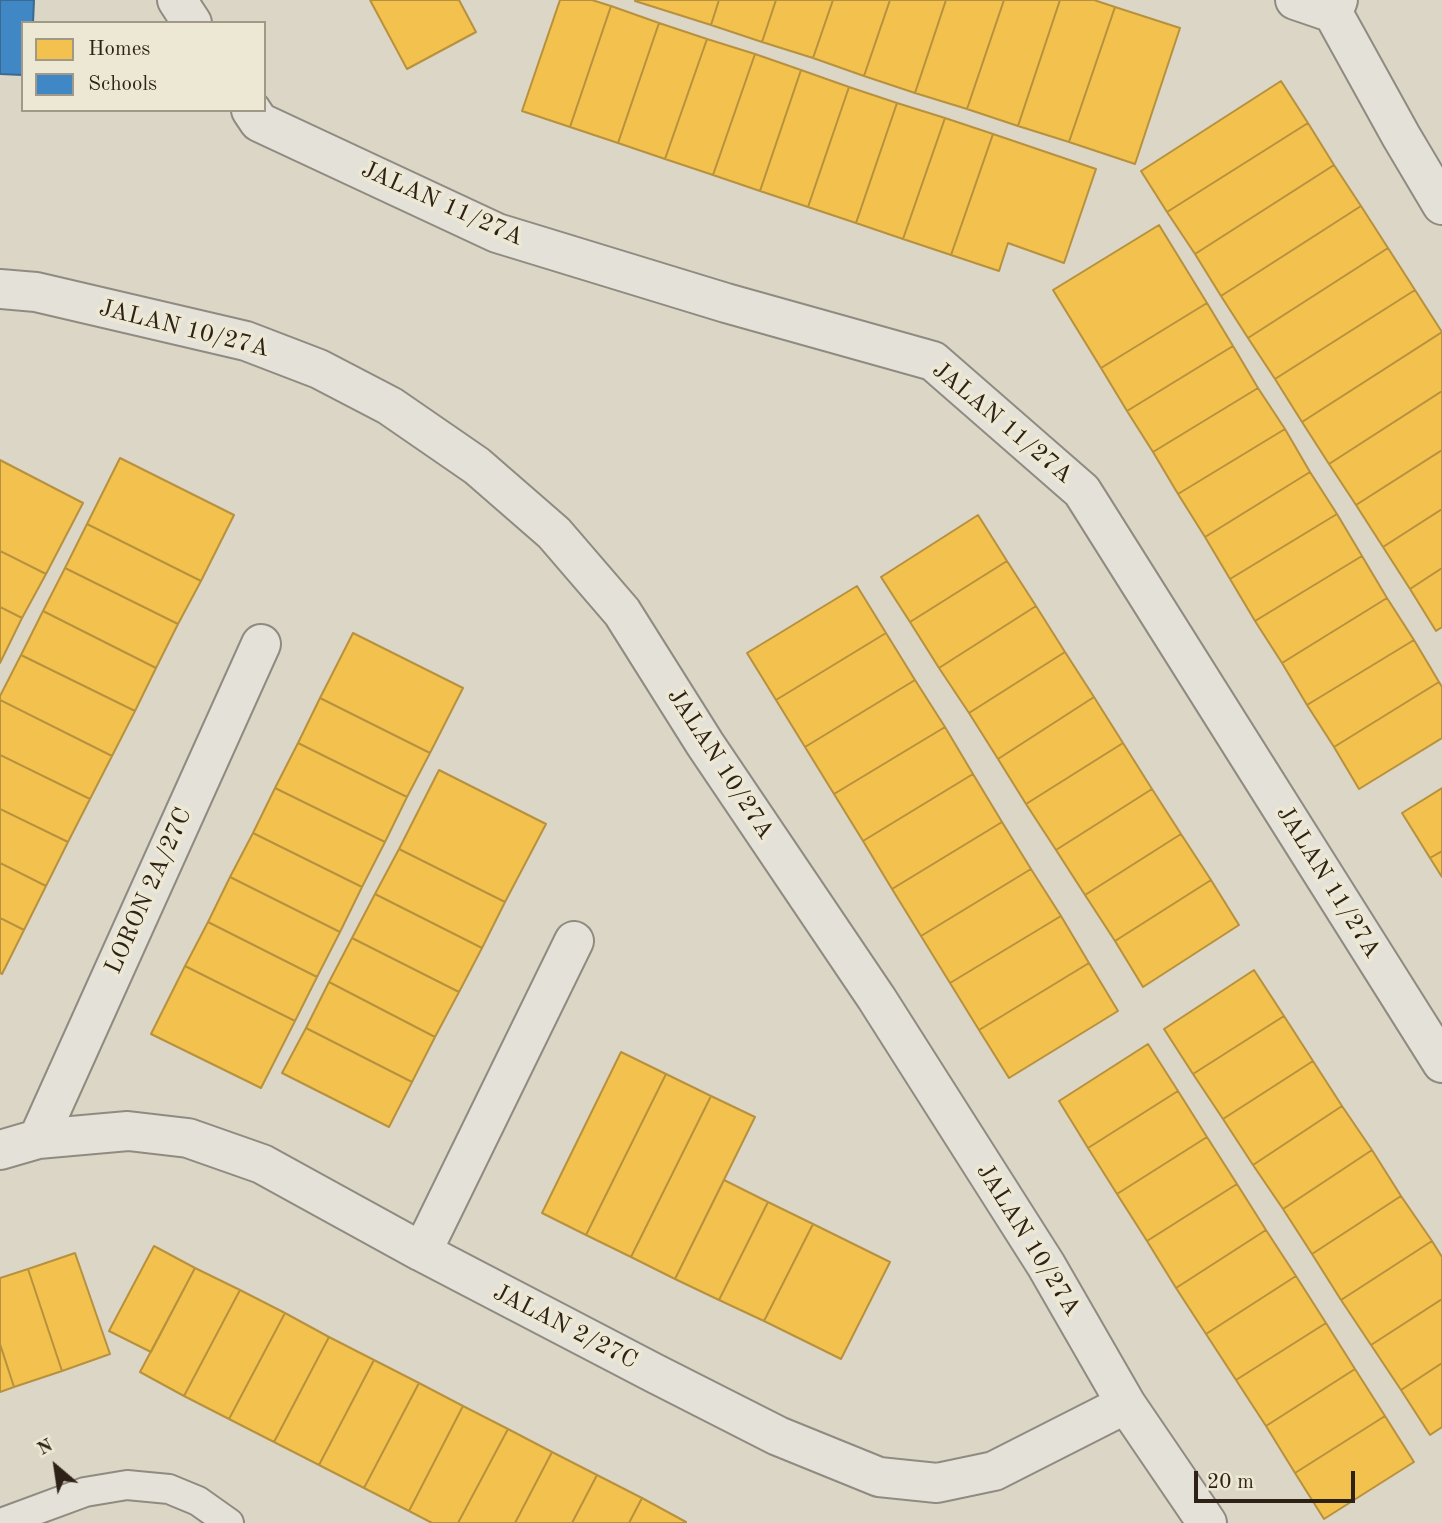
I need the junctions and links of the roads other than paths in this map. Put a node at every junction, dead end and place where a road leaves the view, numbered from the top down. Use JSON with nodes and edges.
{"nodes":[{"id":1,"x":177,"y":0,"type":"edge"},
{"id":2,"x":1295,"y":0,"type":"edge"},
{"id":3,"x":1336,"y":7,"type":"edge"},
{"id":4,"x":191,"y":21,"type":"edge"},
{"id":5,"x":252,"y":112,"type":"edge"},
{"id":6,"x":1442,"y":205,"type":"edge"},
{"id":7,"x":0,"y":289,"type":"edge"},
{"id":8,"x":261,"y":644,"type":"dead end"},
{"id":9,"x":574,"y":941,"type":"dead end"},
{"id":10,"x":1442,"y":1063,"type":"edge"},
{"id":11,"x":38,"y":1139,"type":"junction"},
{"id":12,"x":0,"y":1150,"type":"edge"},
{"id":13,"x":422,"y":1252,"type":"junction"},
{"id":14,"x":1126,"y":1404,"type":"junction"},
{"id":15,"x":1,"y":1523,"type":"edge"},
{"id":16,"x":229,"y":1523,"type":"edge"},
{"id":17,"x":1208,"y":1523,"type":"edge"}],
"edges":[{"from":1,"to":4,"type":"street"},
{"from":2,"to":3,"type":"street"},
{"from":3,"to":6,"type":"street"},
{"from":5,"to":10,"type":"street","name":"JALAN 11/27A"},
{"from":7,"to":14,"type":"street","name":"JALAN 10/27A"},
{"from":8,"to":11,"type":"street","name":"LORON 2A/27C"},
{"from":9,"to":13,"type":"street"},
{"from":11,"to":12,"type":"street","name":"JALAN 2/27C"},
{"from":11,"to":13,"type":"street","name":"JALAN 2/27C"},
{"from":13,"to":14,"type":"street","name":"JALAN 2/27C"},
{"from":14,"to":17,"type":"street","name":"JALAN 10/27A"},
{"from":15,"to":16,"type":"lane"}]}
